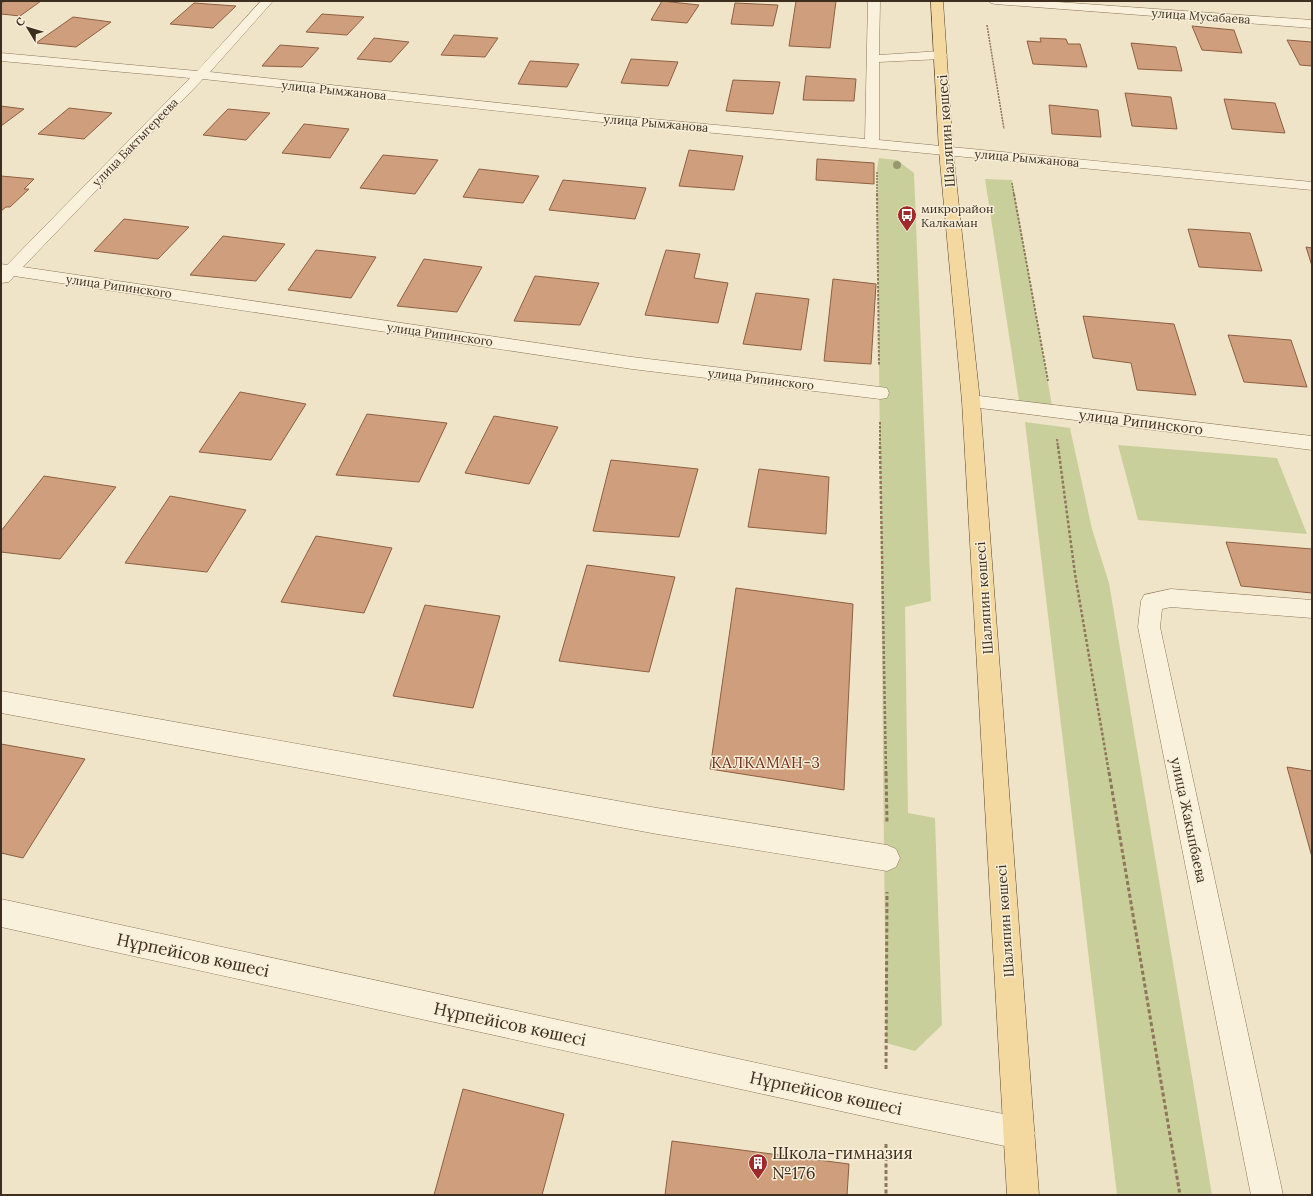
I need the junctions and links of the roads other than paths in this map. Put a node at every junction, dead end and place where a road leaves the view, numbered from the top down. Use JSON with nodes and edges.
{"nodes":[{"id":1,"x":267,"y":1,"type":"edge"},
{"id":2,"x":874,"y":1,"type":"edge"},
{"id":3,"x":937,"y":1,"type":"edge"},
{"id":4,"x":995,"y":1,"type":"edge"},
{"id":5,"x":1312,"y":24,"type":"edge"},
{"id":6,"x":941,"y":55,"type":"junction"},
{"id":7,"x":1,"y":57,"type":"edge"},
{"id":8,"x":872,"y":58,"type":"junction"},
{"id":9,"x":200,"y":75,"type":"junction"},
{"id":10,"x":872,"y":144,"type":"junction"},
{"id":11,"x":946,"y":151,"type":"junction"},
{"id":12,"x":1312,"y":186,"type":"edge"},
{"id":13,"x":4,"y":273,"type":"edge"},
{"id":14,"x":880,"y":393,"type":"road end"},
{"id":15,"x":970,"y":401,"type":"junction"},
{"id":16,"x":1312,"y":442,"type":"edge"},
{"id":17,"x":1312,"y":609,"type":"edge"},
{"id":18,"x":1,"y":702,"type":"edge"},
{"id":19,"x":887,"y":858,"type":"road end"},
{"id":20,"x":1,"y":913,"type":"edge"},
{"id":21,"x":1019,"y":1133,"type":"junction"},
{"id":22,"x":1023,"y":1195,"type":"edge"},
{"id":23,"x":1267,"y":1195,"type":"edge"}],
"edges":[{"from":1,"to":9,"type":"street","name":"улица Бактыгереева"},
{"from":2,"to":8,"type":"street"},
{"from":3,"to":6,"type":"main road","name":"Шаляпин көшесі"},
{"from":4,"to":5,"type":"street","name":"улица Мусабаева"},
{"from":6,"to":8,"type":"street"},
{"from":6,"to":11,"type":"main road","name":"Шаляпин көшесі"},
{"from":7,"to":9,"type":"street","name":"улица Рымжанова"},
{"from":8,"to":10,"type":"street"},
{"from":9,"to":10,"type":"street","name":"улица Рымжанова"},
{"from":9,"to":13,"type":"street","name":"улица Бактыгереева"},
{"from":10,"to":11,"type":"street","name":"улица Рымжанова"},
{"from":11,"to":12,"type":"street","name":"улица Рымжанова"},
{"from":11,"to":15,"type":"main road","name":"Шаляпин көшесі"},
{"from":13,"to":14,"type":"street","name":"улица Рипинского"},
{"from":15,"to":16,"type":"street","name":"улица Рипинского"},
{"from":15,"to":21,"type":"main road","name":"Шаляпин көшесі"},
{"from":17,"to":23,"type":"street","name":"улица Жакыпбаева"},
{"from":18,"to":19,"type":"street"},
{"from":20,"to":21,"type":"street","name":"Нұрпейісов көшесі"},
{"from":21,"to":22,"type":"main road","name":"Шаляпин көшесі"}]}
